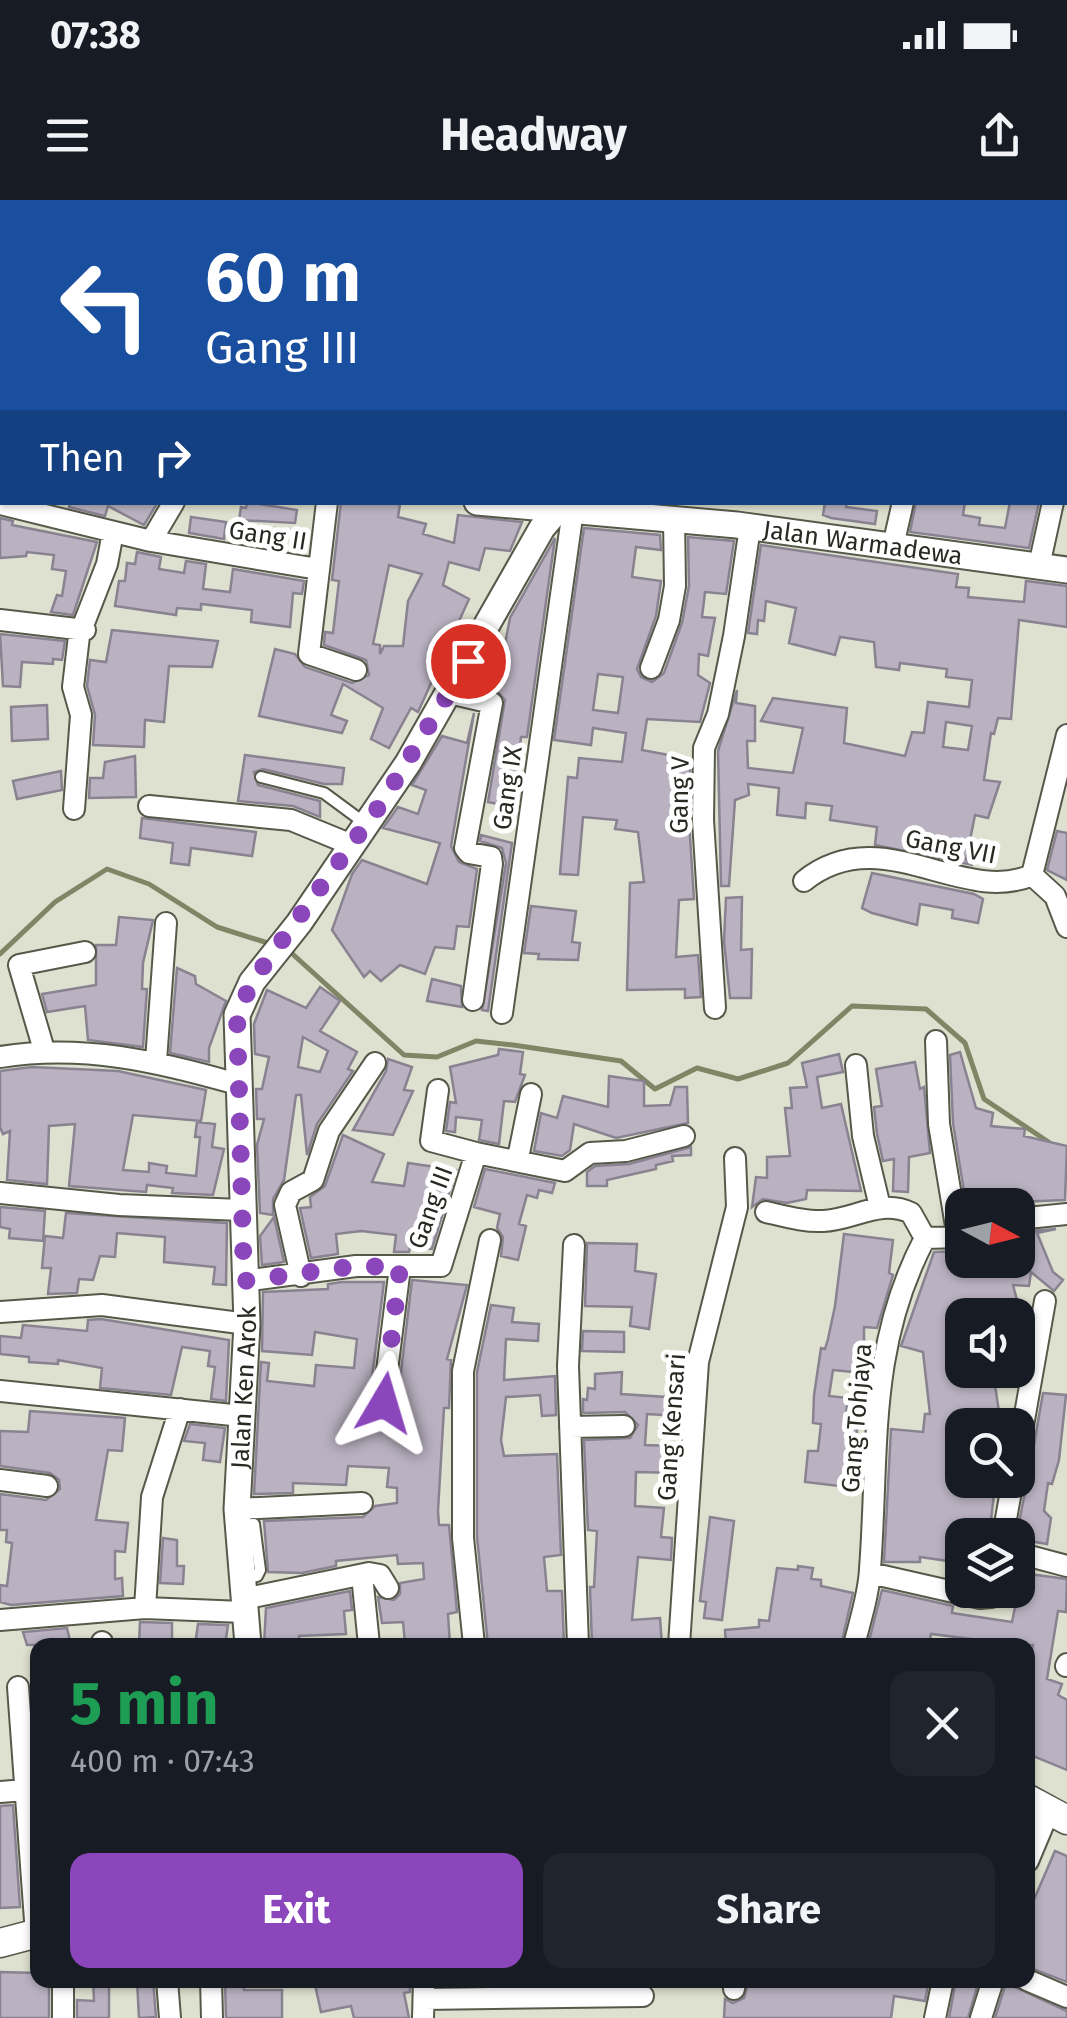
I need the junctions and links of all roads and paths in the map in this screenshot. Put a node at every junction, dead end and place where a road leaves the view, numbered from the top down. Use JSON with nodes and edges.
{"nodes":[{"id":1,"x":4,"y":505,"type":"edge"},
{"id":2,"x":172,"y":505,"type":"edge"},
{"id":3,"x":327,"y":505,"type":"edge"},
{"id":4,"x":529,"y":505,"type":"edge"},
{"id":5,"x":902,"y":505,"type":"edge"},
{"id":6,"x":1052,"y":505,"type":"edge"},
{"id":7,"x":564,"y":507,"type":"edge"},
{"id":8,"x":605,"y":507,"type":"edge"},
{"id":9,"x":685,"y":513,"type":"edge"},
{"id":10,"x":741,"y":518,"type":"edge"},
{"id":11,"x":112,"y":532,"type":"junction"},
{"id":12,"x":151,"y":541,"type":"junction"},
{"id":13,"x":894,"y":546,"type":"junction"},
{"id":14,"x":1039,"y":566,"type":"junction"},
{"id":15,"x":318,"y":568,"type":"junction"},
{"id":16,"x":1067,"y":570,"type":"edge"},
{"id":17,"x":0,"y":620,"type":"edge"},
{"id":18,"x":85,"y":630,"type":"junction"},
{"id":19,"x":651,"y":668,"type":"dead end"},
{"id":20,"x":356,"y":670,"type":"dead end"},
{"id":21,"x":449,"y":694,"type":"junction"},
{"id":22,"x":1067,"y":735,"type":"edge"},
{"id":23,"x":261,"y":776,"type":"dead end"},
{"id":24,"x":149,"y":806,"type":"dead end"},
{"id":25,"x":74,"y":808,"type":"dead end"},
{"id":26,"x":360,"y":835,"type":"junction"},
{"id":27,"x":1032,"y":875,"type":"junction"},
{"id":28,"x":804,"y":881,"type":"dead end"},
{"id":29,"x":166,"y":922,"type":"dead end"},
{"id":30,"x":1067,"y":927,"type":"edge"},
{"id":31,"x":85,"y":952,"type":"dead end"},
{"id":32,"x":473,"y":1000,"type":"dead end"},
{"id":33,"x":715,"y":1008,"type":"dead end"},
{"id":34,"x":502,"y":1013,"type":"dead end"},
{"id":35,"x":936,"y":1040,"type":"dead end"},
{"id":36,"x":44,"y":1050,"type":"junction"},
{"id":37,"x":0,"y":1058,"type":"edge"},
{"id":38,"x":156,"y":1060,"type":"junction"},
{"id":39,"x":376,"y":1063,"type":"dead end"},
{"id":40,"x":856,"y":1066,"type":"dead end"},
{"id":41,"x":237,"y":1084,"type":"junction"},
{"id":42,"x":438,"y":1090,"type":"dead end"},
{"id":43,"x":531,"y":1094,"type":"dead end"},
{"id":44,"x":684,"y":1136,"type":"dead end"},
{"id":45,"x":476,"y":1153,"type":"junction"},
{"id":46,"x":518,"y":1158,"type":"junction"},
{"id":47,"x":735,"y":1158,"type":"dead end"},
{"id":48,"x":951,"y":1188,"type":"edge"},
{"id":49,"x":0,"y":1193,"type":"edge"},
{"id":50,"x":880,"y":1207,"type":"junction"},
{"id":51,"x":241,"y":1210,"type":"junction"},
{"id":52,"x":766,"y":1212,"type":"dead end"},
{"id":53,"x":1067,"y":1214,"type":"edge"},
{"id":54,"x":1035,"y":1217,"type":"edge"},
{"id":55,"x":945,"y":1237,"type":"edge"},
{"id":56,"x":925,"y":1238,"type":"junction"},
{"id":57,"x":490,"y":1240,"type":"dead end"},
{"id":58,"x":574,"y":1245,"type":"dead end"},
{"id":59,"x":400,"y":1267,"type":"junction"},
{"id":60,"x":301,"y":1276,"type":"junction"},
{"id":61,"x":244,"y":1281,"type":"junction"},
{"id":62,"x":1045,"y":1301,"type":"dead end"},
{"id":63,"x":0,"y":1312,"type":"edge"},
{"id":64,"x":246,"y":1324,"type":"junction"},
{"id":65,"x":0,"y":1391,"type":"edge"},
{"id":66,"x":384,"y":1403,"type":"dead end"},
{"id":67,"x":1026,"y":1408,"type":"edge"},
{"id":68,"x":180,"y":1409,"type":"junction"},
{"id":69,"x":242,"y":1416,"type":"junction"},
{"id":70,"x":624,"y":1426,"type":"dead end"},
{"id":71,"x":570,"y":1427,"type":"junction"},
{"id":72,"x":0,"y":1480,"type":"edge"},
{"id":73,"x":47,"y":1486,"type":"dead end"},
{"id":74,"x":362,"y":1503,"type":"dead end"},
{"id":75,"x":237,"y":1517,"type":"junction"},
{"id":76,"x":1035,"y":1558,"type":"edge"},
{"id":77,"x":1067,"y":1566,"type":"edge"},
{"id":78,"x":870,"y":1573,"type":"junction"},
{"id":79,"x":362,"y":1575,"type":"junction"},
{"id":80,"x":388,"y":1588,"type":"dead end"},
{"id":81,"x":945,"y":1590,"type":"edge"},
{"id":82,"x":243,"y":1597,"type":"junction"},
{"id":83,"x":145,"y":1608,"type":"junction"},
{"id":84,"x":0,"y":1620,"type":"edge"},
{"id":85,"x":247,"y":1638,"type":"edge"},
{"id":86,"x":369,"y":1638,"type":"edge"},
{"id":87,"x":473,"y":1638,"type":"edge"},
{"id":88,"x":578,"y":1638,"type":"edge"},
{"id":89,"x":679,"y":1638,"type":"edge"},
{"id":90,"x":856,"y":1638,"type":"edge"},
{"id":91,"x":18,"y":1686,"type":"dead end"},
{"id":92,"x":25,"y":1790,"type":"junction"},
{"id":93,"x":0,"y":1792,"type":"edge"},
{"id":94,"x":1048,"y":1810,"type":"edge"},
{"id":95,"x":1035,"y":1842,"type":"edge"},
{"id":96,"x":30,"y":1850,"type":"edge"},
{"id":97,"x":30,"y":1935,"type":"edge"},
{"id":98,"x":0,"y":1943,"type":"edge"},
{"id":99,"x":1035,"y":1983,"type":"edge"},
{"id":100,"x":63,"y":1988,"type":"edge"},
{"id":101,"x":168,"y":1988,"type":"edge"},
{"id":102,"x":211,"y":1988,"type":"edge"},
{"id":103,"x":942,"y":1988,"type":"edge"},
{"id":104,"x":990,"y":1988,"type":"edge"},
{"id":105,"x":643,"y":1996,"type":"dead end"},
{"id":106,"x":1067,"y":1997,"type":"edge"},
{"id":107,"x":424,"y":1999,"type":"edge"},
{"id":108,"x":63,"y":2018,"type":"edge"},
{"id":109,"x":170,"y":2018,"type":"edge"},
{"id":110,"x":212,"y":2018,"type":"edge"},
{"id":111,"x":936,"y":2018,"type":"edge"},
{"id":112,"x":981,"y":2018,"type":"edge"}],
"edges":[{"from":1,"to":11,"type":"street","name":"Gang II"},
{"from":2,"to":12,"type":"street"},
{"from":3,"to":15,"type":"street","name":"Gang II"},
{"from":4,"to":7,"type":"street","name":"Jalan Warmadewa"},
{"from":5,"to":13,"type":"street"},
{"from":6,"to":14,"type":"street"},
{"from":7,"to":8,"type":"street","name":"Jalan Warmadewa"},
{"from":7,"to":21,"type":"street","name":"Jalan Ken Arok"},
{"from":7,"to":34,"type":"street","name":"Gang IX"},
{"from":8,"to":9,"type":"street","name":"Jalan Warmadewa"},
{"from":9,"to":10,"type":"street","name":"Jalan Warmadewa"},
{"from":9,"to":19,"type":"street"},
{"from":10,"to":13,"type":"street","name":"Jalan Warmadewa"},
{"from":10,"to":33,"type":"street","name":"Gang V"},
{"from":11,"to":12,"type":"street","name":"Gang II"},
{"from":11,"to":18,"type":"street"},
{"from":12,"to":15,"type":"street","name":"Gang II"},
{"from":13,"to":14,"type":"street","name":"Jalan Warmadewa"},
{"from":14,"to":16,"type":"street","name":"Jalan Warmadewa"},
{"from":15,"to":20,"type":"street","name":"Gang II"},
{"from":17,"to":18,"type":"street"},
{"from":18,"to":25,"type":"street"},
{"from":21,"to":26,"type":"street","name":"Jalan Ken Arok"},
{"from":21,"to":32,"type":"street"},
{"from":22,"to":27,"type":"street"},
{"from":23,"to":26,"type":"lane"},
{"from":24,"to":26,"type":"street"},
{"from":26,"to":41,"type":"street","name":"Jalan Ken Arok"},
{"from":27,"to":28,"type":"street","name":"Gang VII"},
{"from":27,"to":30,"type":"street"},
{"from":29,"to":38,"type":"street"},
{"from":31,"to":36,"type":"street"},
{"from":35,"to":48,"type":"street"},
{"from":36,"to":37,"type":"street"},
{"from":36,"to":38,"type":"street"},
{"from":38,"to":41,"type":"street"},
{"from":39,"to":60,"type":"street"},
{"from":40,"to":50,"type":"street"},
{"from":41,"to":51,"type":"street","name":"Jalan Ken Arok"},
{"from":42,"to":45,"type":"street","name":"Gang III"},
{"from":43,"to":46,"type":"street"},
{"from":44,"to":46,"type":"street","name":"Gang III"},
{"from":45,"to":46,"type":"street","name":"Gang III"},
{"from":45,"to":59,"type":"street","name":"Gang III"},
{"from":47,"to":89,"type":"street","name":"Gang Kensari"},
{"from":49,"to":51,"type":"street"},
{"from":50,"to":52,"type":"street"},
{"from":50,"to":56,"type":"street"},
{"from":51,"to":61,"type":"street","name":"Jalan Ken Arok"},
{"from":53,"to":54,"type":"street"},
{"from":55,"to":56,"type":"street"},
{"from":56,"to":78,"type":"street","name":"Gang Tohjaya"},
{"from":57,"to":87,"type":"street"},
{"from":58,"to":71,"type":"street"},
{"from":59,"to":60,"type":"street","name":"Gang III"},
{"from":59,"to":66,"type":"street"},
{"from":60,"to":61,"type":"street","name":"Gang III"},
{"from":61,"to":64,"type":"street","name":"Jalan Ken Arok"},
{"from":62,"to":67,"type":"street"},
{"from":63,"to":64,"type":"street"},
{"from":64,"to":69,"type":"street","name":"Jalan Ken Arok"},
{"from":65,"to":68,"type":"street"},
{"from":68,"to":69,"type":"street"},
{"from":68,"to":83,"type":"street"},
{"from":69,"to":75,"type":"street","name":"Jalan Ken Arok"},
{"from":70,"to":71,"type":"street"},
{"from":71,"to":88,"type":"street"},
{"from":72,"to":73,"type":"street"},
{"from":74,"to":75,"type":"street"},
{"from":75,"to":82,"type":"street","name":"Jalan Ken Arok"},
{"from":76,"to":77,"type":"street"},
{"from":78,"to":81,"type":"street"},
{"from":78,"to":90,"type":"street","name":"Gang Tohjaya"},
{"from":79,"to":80,"type":"street"},
{"from":79,"to":82,"type":"street"},
{"from":79,"to":86,"type":"street"},
{"from":82,"to":83,"type":"street"},
{"from":82,"to":85,"type":"street","name":"Jalan Ken Arok"},
{"from":83,"to":84,"type":"street"},
{"from":91,"to":92,"type":"street"},
{"from":92,"to":93,"type":"street"},
{"from":92,"to":96,"type":"street"},
{"from":94,"to":95,"type":"street"},
{"from":97,"to":98,"type":"main road"},
{"from":99,"to":106,"type":"street"},
{"from":100,"to":108,"type":"street"},
{"from":101,"to":109,"type":"street"},
{"from":102,"to":110,"type":"street"},
{"from":103,"to":111,"type":"street"},
{"from":104,"to":112,"type":"street"},
{"from":105,"to":107,"type":"street"}]}
